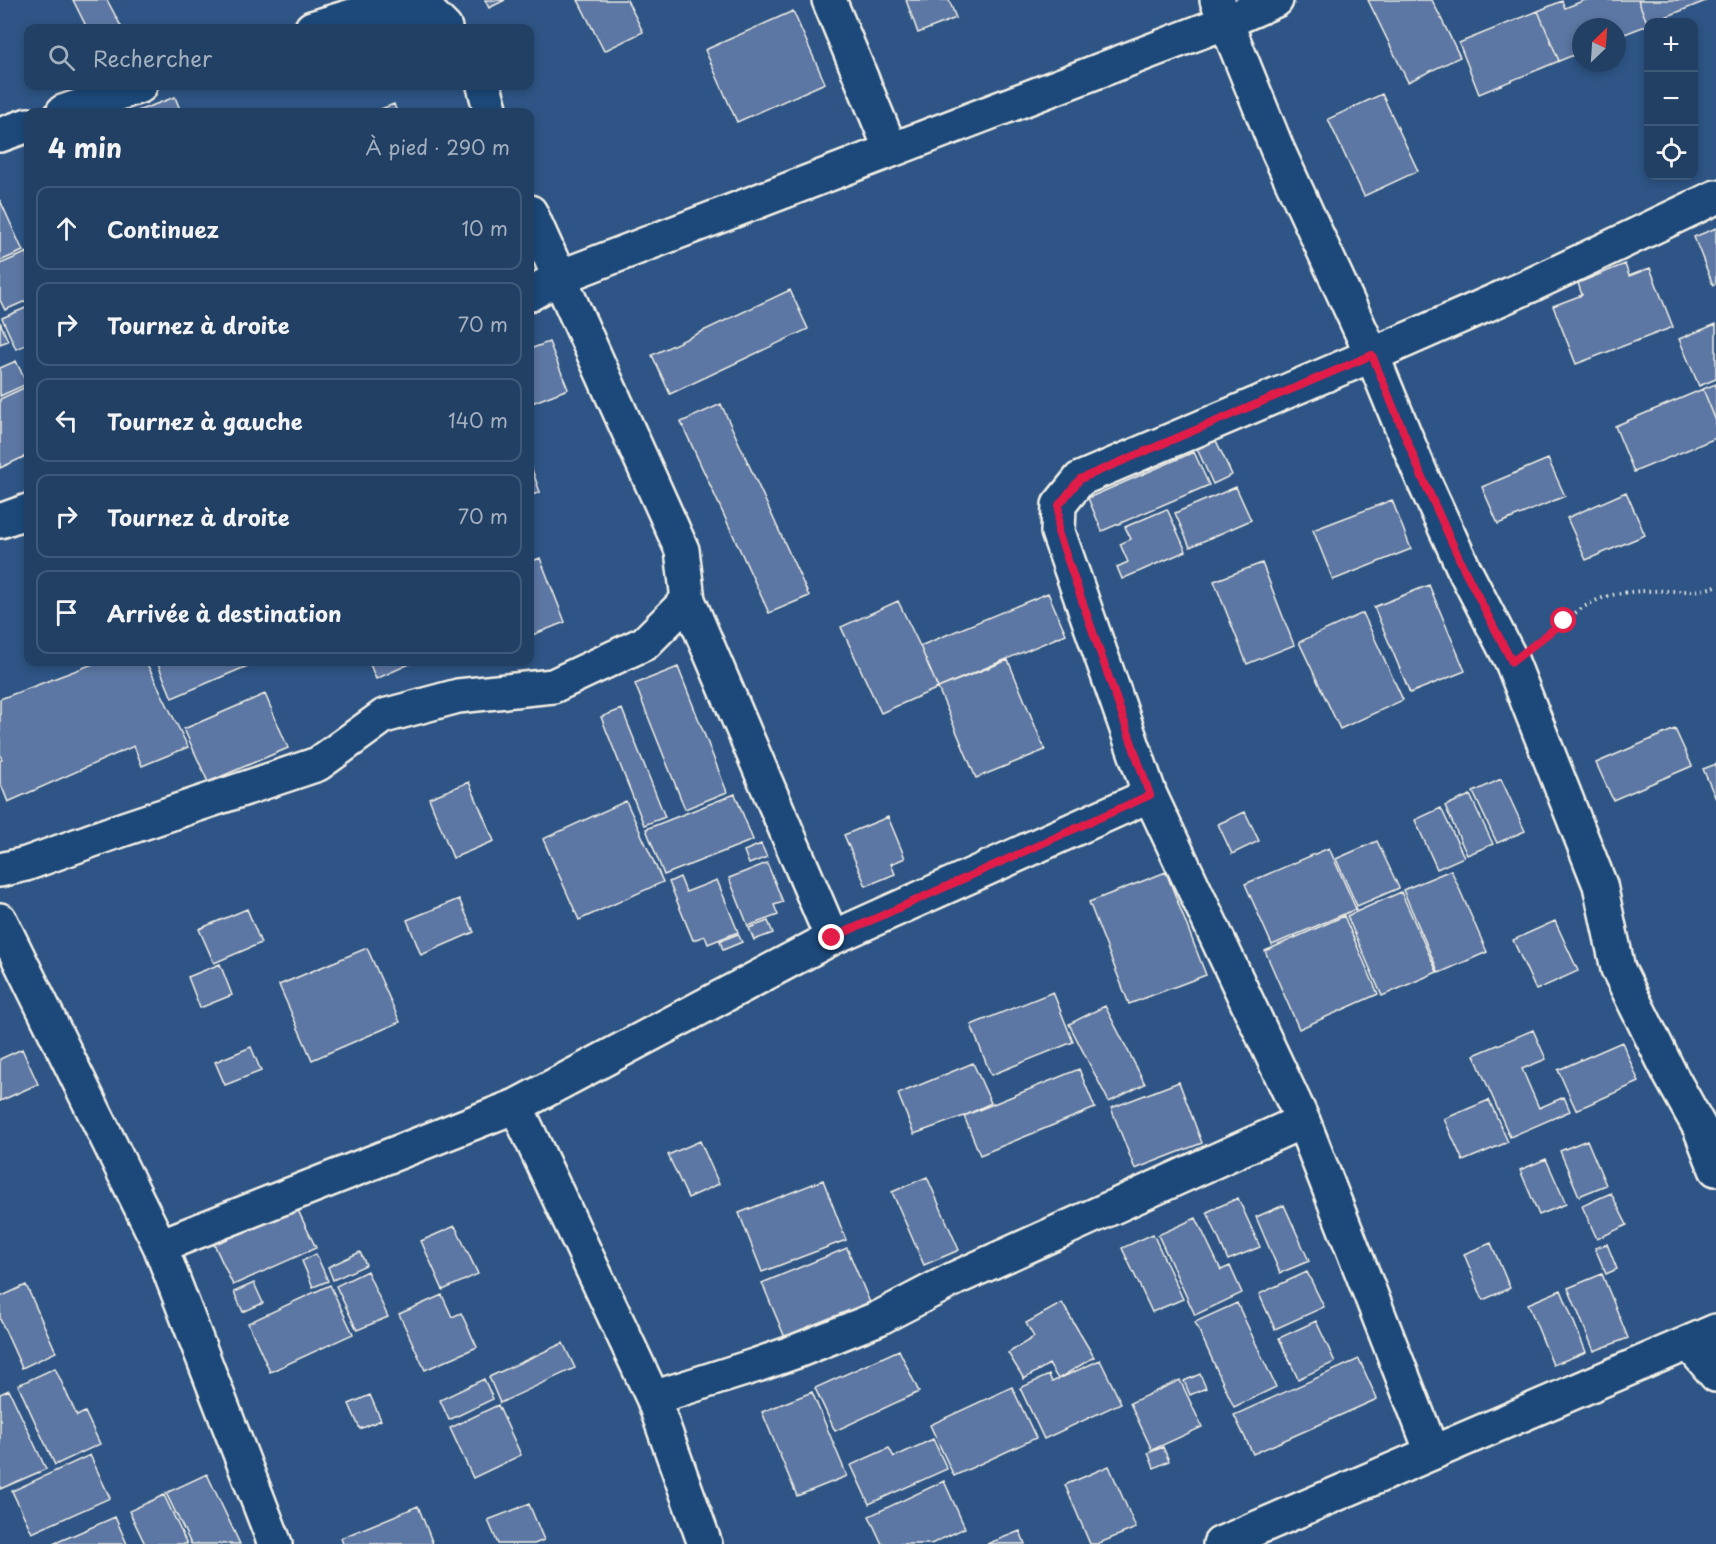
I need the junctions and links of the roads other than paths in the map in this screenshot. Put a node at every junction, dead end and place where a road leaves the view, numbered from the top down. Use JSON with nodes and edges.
{"nodes":[{"id":1,"x":829,"y":0,"type":"edge"},
{"id":2,"x":1276,"y":0,"type":"edge"},
{"id":3,"x":1221,"y":11,"type":"edge"},
{"id":4,"x":432,"y":13,"type":"edge"},
{"id":5,"x":325,"y":24,"type":"edge"},
{"id":6,"x":128,"y":90,"type":"edge"},
{"id":7,"x":485,"y":90,"type":"edge"},
{"id":8,"x":75,"y":108,"type":"edge"},
{"id":9,"x":490,"y":108,"type":"edge"},
{"id":10,"x":24,"y":126,"type":"edge"},
{"id":11,"x":0,"y":135,"type":"edge"},
{"id":12,"x":891,"y":150,"type":"junction"},
{"id":13,"x":1716,"y":197,"type":"edge"},
{"id":14,"x":534,"y":221,"type":"edge"},
{"id":15,"x":560,"y":277,"type":"junction"},
{"id":16,"x":534,"y":292,"type":"edge"},
{"id":17,"x":1372,"y":355,"type":"junction"},
{"id":18,"x":24,"y":512,"type":"edge"},
{"id":19,"x":0,"y":521,"type":"edge"},
{"id":20,"x":687,"y":600,"type":"junction"},
{"id":21,"x":1150,"y":795,"type":"junction"},
{"id":22,"x":0,"y":870,"type":"edge"},
{"id":23,"x":0,"y":921,"type":"edge"},
{"id":24,"x":832,"y":938,"type":"junction"},
{"id":25,"x":516,"y":1106,"type":"junction"},
{"id":26,"x":1303,"y":1121,"type":"junction"},
{"id":27,"x":1716,"y":1169,"type":"edge"},
{"id":28,"x":160,"y":1246,"type":"junction"},
{"id":29,"x":1702,"y":1337,"type":"edge"},
{"id":30,"x":1716,"y":1375,"type":"edge"},
{"id":31,"x":653,"y":1398,"type":"junction"},
{"id":32,"x":1432,"y":1452,"type":"junction"},
{"id":33,"x":275,"y":1544,"type":"edge"},
{"id":34,"x":705,"y":1544,"type":"edge"},
{"id":35,"x":1220,"y":1544,"type":"edge"}],
"edges":[{"from":1,"to":12,"type":"street"},
{"from":2,"to":3,"type":"street"},
{"from":3,"to":12,"type":"street"},
{"from":3,"to":17,"type":"street"},
{"from":4,"to":5,"type":"street"},
{"from":6,"to":8,"type":"street"},
{"from":7,"to":9,"type":"street"},
{"from":10,"to":11,"type":"street"},
{"from":12,"to":15,"type":"street"},
{"from":13,"to":17,"type":"street"},
{"from":14,"to":15,"type":"street"},
{"from":15,"to":16,"type":"street"},
{"from":15,"to":20,"type":"street"},
{"from":17,"to":21,"type":"street"},
{"from":17,"to":27,"type":"street"},
{"from":18,"to":19,"type":"street"},
{"from":20,"to":22,"type":"street"},
{"from":20,"to":24,"type":"street"},
{"from":21,"to":24,"type":"street"},
{"from":21,"to":26,"type":"street"},
{"from":23,"to":28,"type":"street"},
{"from":24,"to":25,"type":"street"},
{"from":25,"to":28,"type":"street"},
{"from":25,"to":31,"type":"street"},
{"from":26,"to":31,"type":"street"},
{"from":26,"to":32,"type":"street"},
{"from":28,"to":33,"type":"street"},
{"from":29,"to":30,"type":"street"},
{"from":29,"to":32,"type":"street"},
{"from":31,"to":34,"type":"street"},
{"from":32,"to":35,"type":"street"}]}
